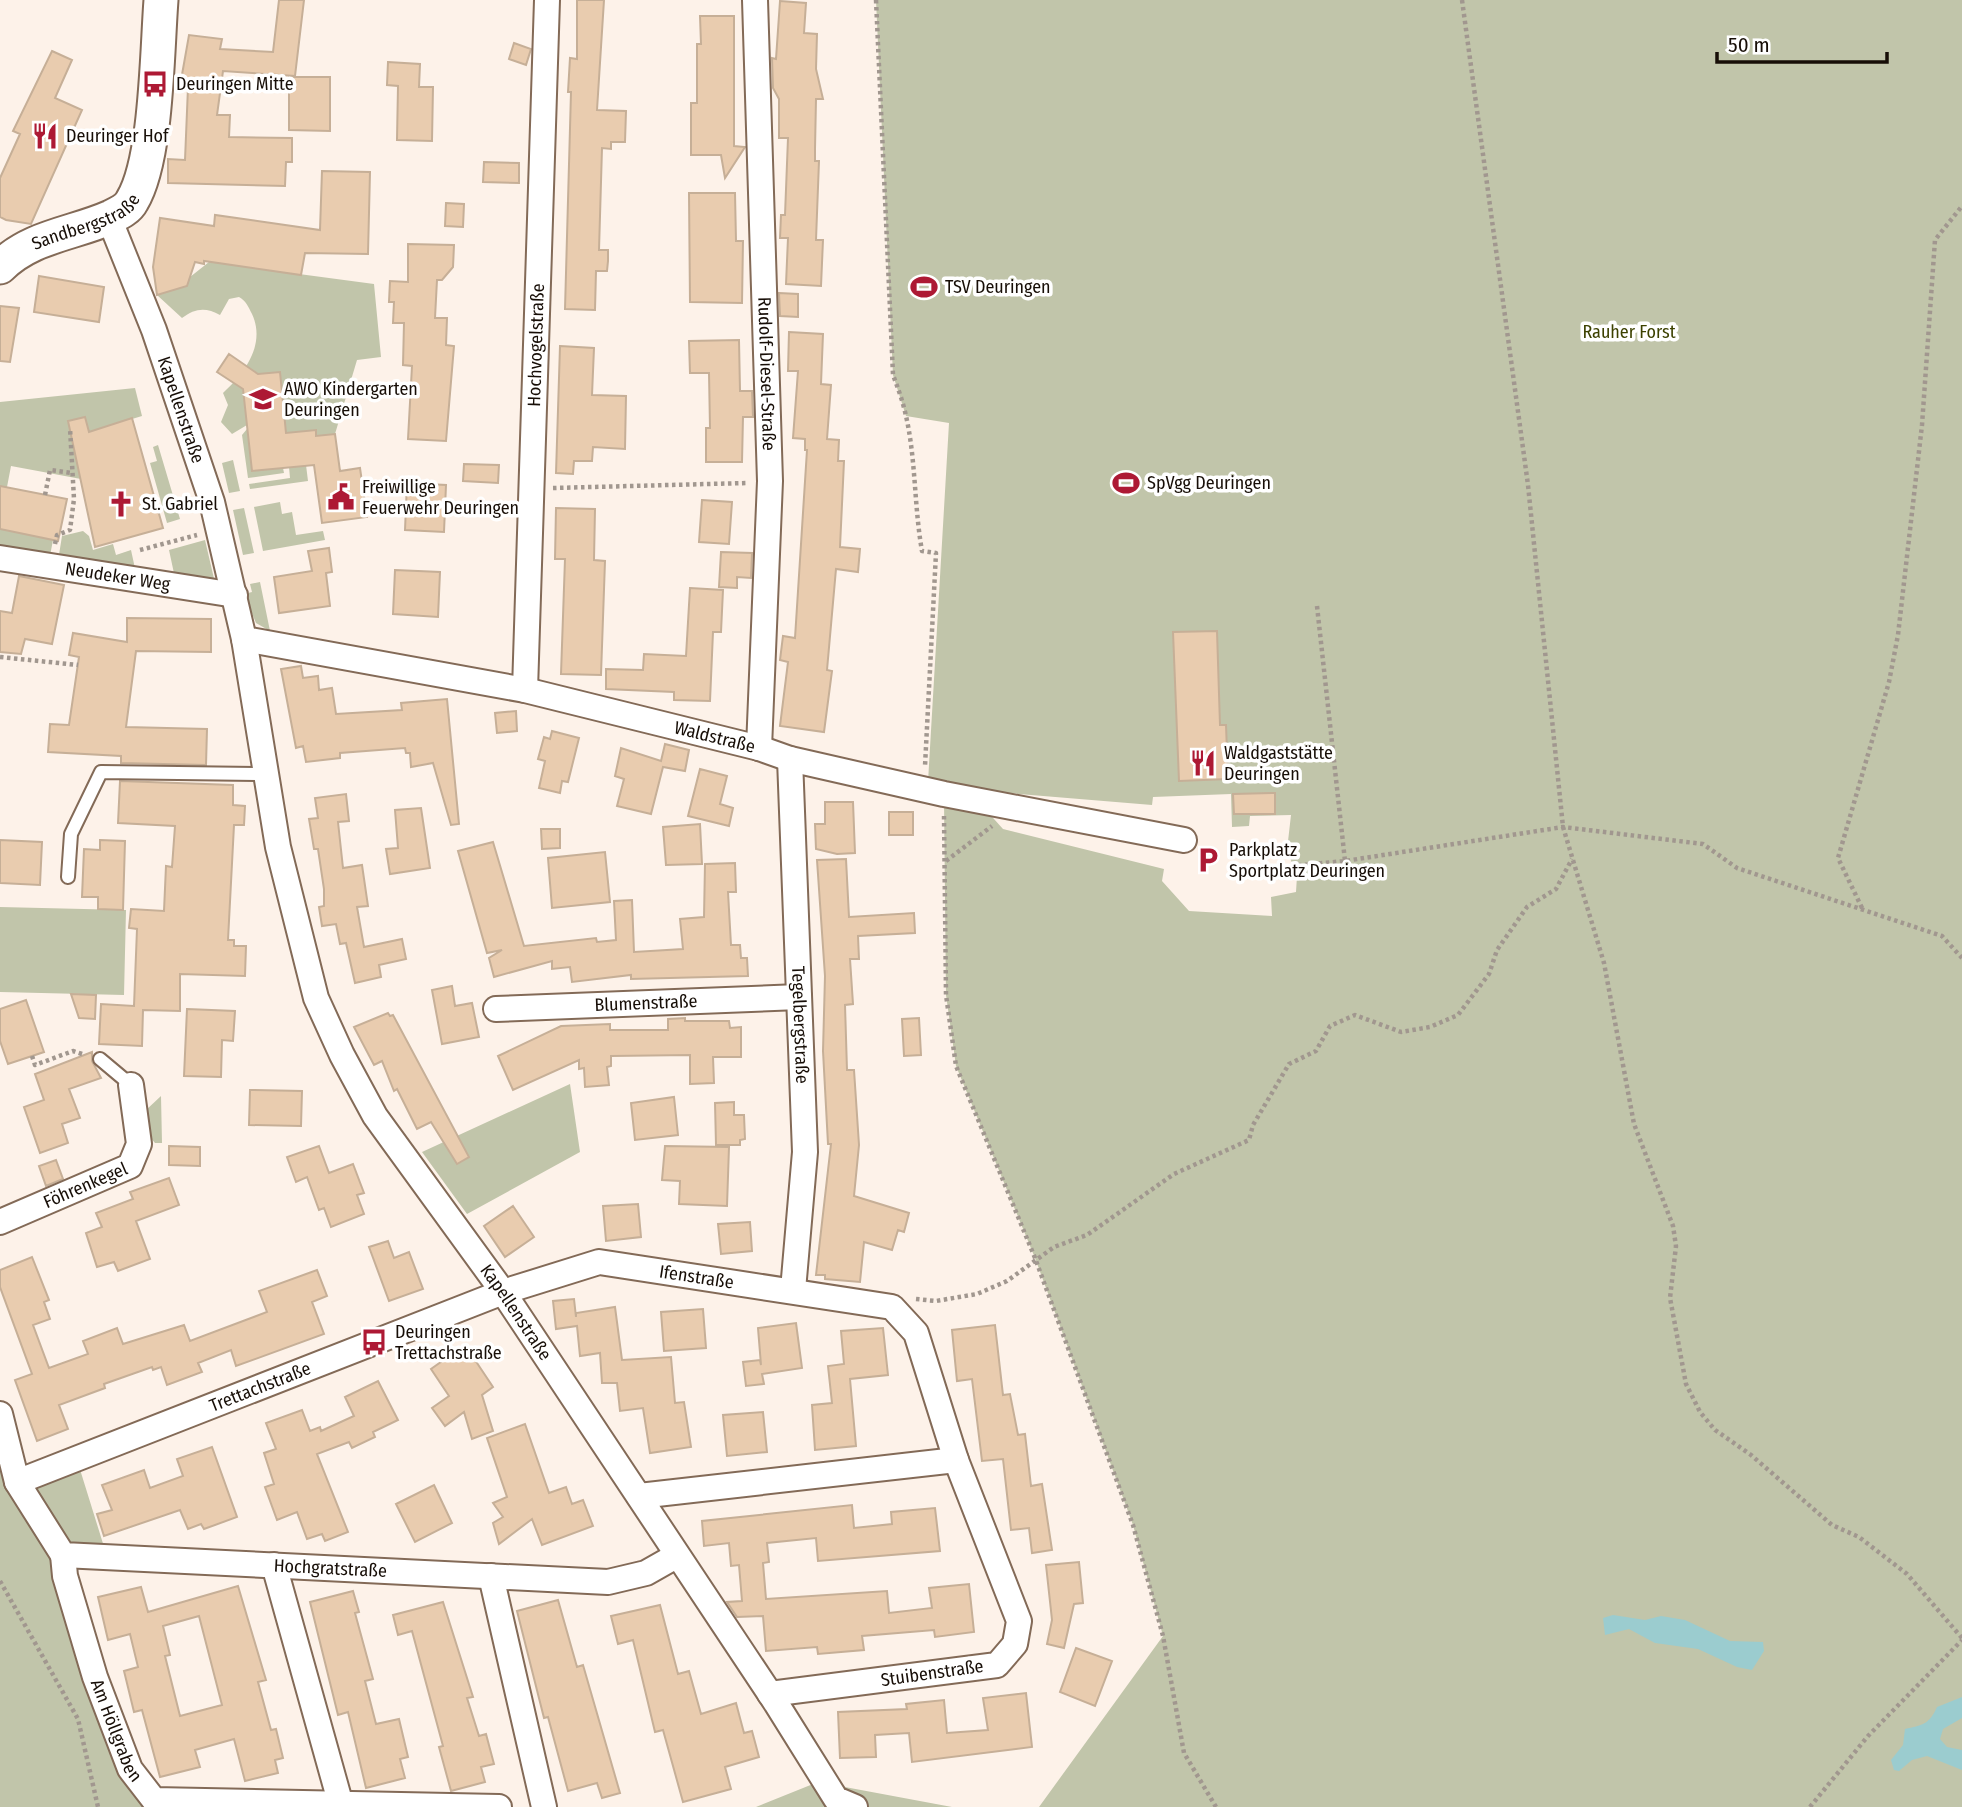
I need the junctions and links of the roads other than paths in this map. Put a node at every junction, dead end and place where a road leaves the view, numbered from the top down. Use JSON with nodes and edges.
{"nodes":[{"id":1,"x":161,"y":0,"type":"edge"},
{"id":2,"x":547,"y":0,"type":"edge"},
{"id":3,"x":755,"y":0,"type":"edge"},
{"id":4,"x":109,"y":218,"type":"junction"},
{"id":5,"x":0,"y":267,"type":"edge"},
{"id":6,"x":0,"y":558,"type":"edge"},
{"id":7,"x":235,"y":595,"type":"junction"},
{"id":8,"x":244,"y":639,"type":"junction"},
{"id":9,"x":524,"y":690,"type":"junction"},
{"id":10,"x":759,"y":748,"type":"junction"},
{"id":11,"x":790,"y":759,"type":"junction"},
{"id":12,"x":265,"y":774,"type":"junction"},
{"id":13,"x":1184,"y":840,"type":"dead end"},
{"id":14,"x":68,"y":877,"type":"dead end"},
{"id":15,"x":799,"y":996,"type":"junction"},
{"id":16,"x":496,"y":1009,"type":"dead end"},
{"id":17,"x":100,"y":1059,"type":"road end"},
{"id":18,"x":131,"y":1084,"type":"joint"},
{"id":19,"x":0,"y":1222,"type":"edge"},
{"id":20,"x":793,"y":1290,"type":"junction"},
{"id":21,"x":503,"y":1292,"type":"junction"},
{"id":22,"x":902,"y":1303,"type":"joint"},
{"id":23,"x":0,"y":1414,"type":"edge"},
{"id":24,"x":956,"y":1460,"type":"junction"},
{"id":25,"x":17,"y":1482,"type":"junction"},
{"id":26,"x":639,"y":1496,"type":"junction"},
{"id":27,"x":63,"y":1555,"type":"junction"},
{"id":28,"x":676,"y":1556,"type":"junction"},
{"id":29,"x":274,"y":1564,"type":"junction"},
{"id":30,"x":491,"y":1576,"type":"junction"},
{"id":31,"x":770,"y":1694,"type":"junction"},
{"id":32,"x":341,"y":1805,"type":"edge"},
{"id":33,"x":499,"y":1807,"type":"edge"},
{"id":34,"x":544,"y":1807,"type":"edge"},
{"id":35,"x":855,"y":1807,"type":"edge"}],
"edges":[{"from":1,"to":4,"type":"street","name":"Sandbergstraße"},
{"from":2,"to":9,"type":"street","name":"Hochvogelstraße"},
{"from":3,"to":10,"type":"street","name":"Rudolf-Diesel-Straße"},
{"from":4,"to":5,"type":"street","name":"Sandbergstraße"},
{"from":4,"to":7,"type":"street","name":"Kapellenstraße"},
{"from":6,"to":7,"type":"street","name":"Neudeker Weg"},
{"from":7,"to":8,"type":"street","name":"Kapellenstraße"},
{"from":8,"to":9,"type":"street","name":"Waldstraße"},
{"from":8,"to":12,"type":"street","name":"Kapellenstraße"},
{"from":9,"to":10,"type":"street","name":"Waldstraße"},
{"from":10,"to":11,"type":"street","name":"Waldstraße"},
{"from":11,"to":13,"type":"street","name":"Waldstraße"},
{"from":11,"to":15,"type":"street","name":"Tegelbergstraße"},
{"from":12,"to":14,"type":"lane"},
{"from":12,"to":21,"type":"street","name":"Kapellenstraße"},
{"from":15,"to":16,"type":"street","name":"Blumenstraße"},
{"from":15,"to":20,"type":"street","name":"Tegelbergstraße"},
{"from":17,"to":18,"type":"lane"},
{"from":18,"to":19,"type":"street","name":"Föhrenkegel"},
{"from":20,"to":21,"type":"street","name":"Ifenstraße"},
{"from":20,"to":22,"type":"street","name":"Ifenstraße"},
{"from":21,"to":25,"type":"street","name":"Trettachstraße"},
{"from":21,"to":26,"type":"street","name":"Kapellenstraße"},
{"from":22,"to":24,"type":"street","name":"Stuibenstraße"},
{"from":23,"to":25,"type":"street"},
{"from":24,"to":26,"type":"street"},
{"from":24,"to":31,"type":"street","name":"Stuibenstraße"},
{"from":25,"to":27,"type":"street"},
{"from":26,"to":28,"type":"street","name":"Kapellenstraße"},
{"from":27,"to":29,"type":"street","name":"Hochgratstraße"},
{"from":27,"to":32,"type":"street","name":"Am Höllgraben"},
{"from":28,"to":30,"type":"street","name":"Hochgratstraße"},
{"from":28,"to":31,"type":"street","name":"Kapellenstraße"},
{"from":29,"to":30,"type":"street","name":"Hochgratstraße"},
{"from":29,"to":32,"type":"street"},
{"from":30,"to":34,"type":"street"},
{"from":31,"to":35,"type":"street","name":"Kapellenstraße"},
{"from":32,"to":33,"type":"street","name":"Am Höllgraben"}]}
